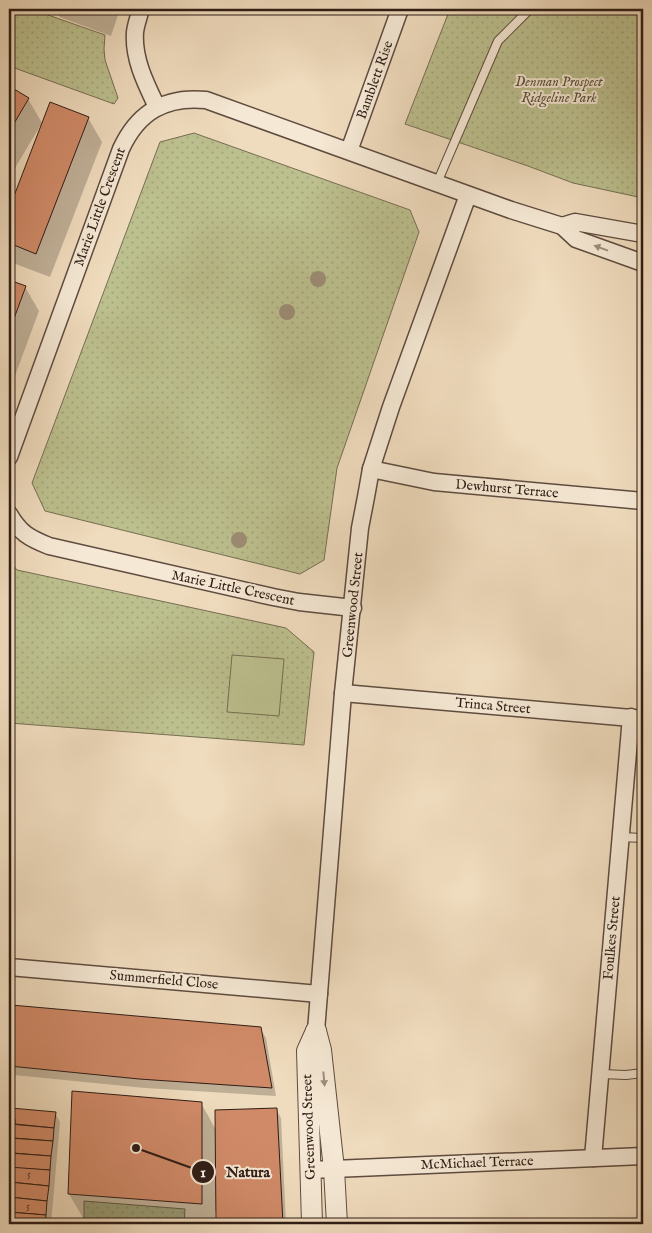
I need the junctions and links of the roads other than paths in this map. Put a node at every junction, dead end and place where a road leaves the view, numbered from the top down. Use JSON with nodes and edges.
{"nodes":[{"id":1,"x":141,"y":9,"type":"edge"},
{"id":2,"x":400,"y":9,"type":"edge"},
{"id":3,"x":530,"y":9,"type":"edge"},
{"id":4,"x":157,"y":107,"type":"junction"},
{"id":5,"x":349,"y":151,"type":"junction"},
{"id":6,"x":437,"y":183,"type":"junction"},
{"id":7,"x":468,"y":195,"type":"junction"},
{"id":8,"x":562,"y":226,"type":"junction"},
{"id":9,"x":643,"y":234,"type":"edge"},
{"id":10,"x":643,"y":263,"type":"edge"},
{"id":11,"x":9,"y":457,"type":"edge"},
{"id":12,"x":371,"y":469,"type":"junction"},
{"id":13,"x":643,"y":501,"type":"edge"},
{"id":14,"x":9,"y":514,"type":"edge"},
{"id":15,"x":353,"y":608,"type":"junction"},
{"id":16,"x":343,"y":693,"type":"junction"},
{"id":17,"x":637,"y":718,"type":"edge"},
{"id":18,"x":621,"y":837,"type":"junction"},
{"id":19,"x":643,"y":838,"type":"edge"},
{"id":20,"x":9,"y":967,"type":"edge"},
{"id":21,"x":319,"y":994,"type":"junction"},
{"id":22,"x":316,"y":1031,"type":"junction"},
{"id":23,"x":643,"y":1073,"type":"edge"},
{"id":24,"x":601,"y":1074,"type":"junction"},
{"id":25,"x":643,"y":1156,"type":"edge"},
{"id":26,"x":593,"y":1158,"type":"junction"},
{"id":27,"x":334,"y":1169,"type":"junction"},
{"id":28,"x":310,"y":1170,"type":"junction"},
{"id":29,"x":312,"y":1224,"type":"edge"},
{"id":30,"x":337,"y":1224,"type":"edge"}],
"edges":[{"from":1,"to":4,"type":"street"},
{"from":2,"to":5,"type":"street","name":"Bamblett Rise"},
{"from":3,"to":6,"type":"lane"},
{"from":4,"to":5,"type":"street","name":"Marie Little Crescent"},
{"from":4,"to":11,"type":"street","name":"Marie Little Crescent"},
{"from":5,"to":6,"type":"street","name":"Marie Little Crescent"},
{"from":6,"to":7,"type":"street","name":"Marie Little Crescent"},
{"from":7,"to":8,"type":"street","name":"Marie Little Crescent"},
{"from":7,"to":12,"type":"street","name":"Greenwood Street"},
{"from":8,"to":9,"type":"street"},
{"from":10,"to":8,"type":"street","one_way":true},
{"from":12,"to":13,"type":"street","name":"Dewhurst Terrace"},
{"from":12,"to":15,"type":"street","name":"Greenwood Street"},
{"from":14,"to":15,"type":"street","name":"Marie Little Crescent"},
{"from":15,"to":16,"type":"street","name":"Greenwood Street"},
{"from":16,"to":17,"type":"street","name":"Trinca Street"},
{"from":16,"to":21,"type":"street","name":"Greenwood Street"},
{"from":17,"to":18,"type":"street","name":"Foulkes Street"},
{"from":18,"to":19,"type":"lane"},
{"from":18,"to":24,"type":"street","name":"Foulkes Street"},
{"from":20,"to":21,"type":"street","name":"Summerfield Close"},
{"from":21,"to":22,"type":"street","name":"Greenwood Street"},
{"from":22,"to":27,"type":"street","name":"Greenwood Street","one_way":true},
{"from":22,"to":28,"type":"street","name":"Greenwood Street"},
{"from":23,"to":24,"type":"lane"},
{"from":24,"to":26,"type":"street","name":"Foulkes Street"},
{"from":25,"to":26,"type":"street","name":"McMichael Terrace"},
{"from":26,"to":27,"type":"street","name":"McMichael Terrace"},
{"from":27,"to":28,"type":"street","name":"McMichael Terrace"},
{"from":27,"to":30,"type":"street","name":"Greenwood Street"},
{"from":28,"to":29,"type":"street","name":"Greenwood Street"}]}
